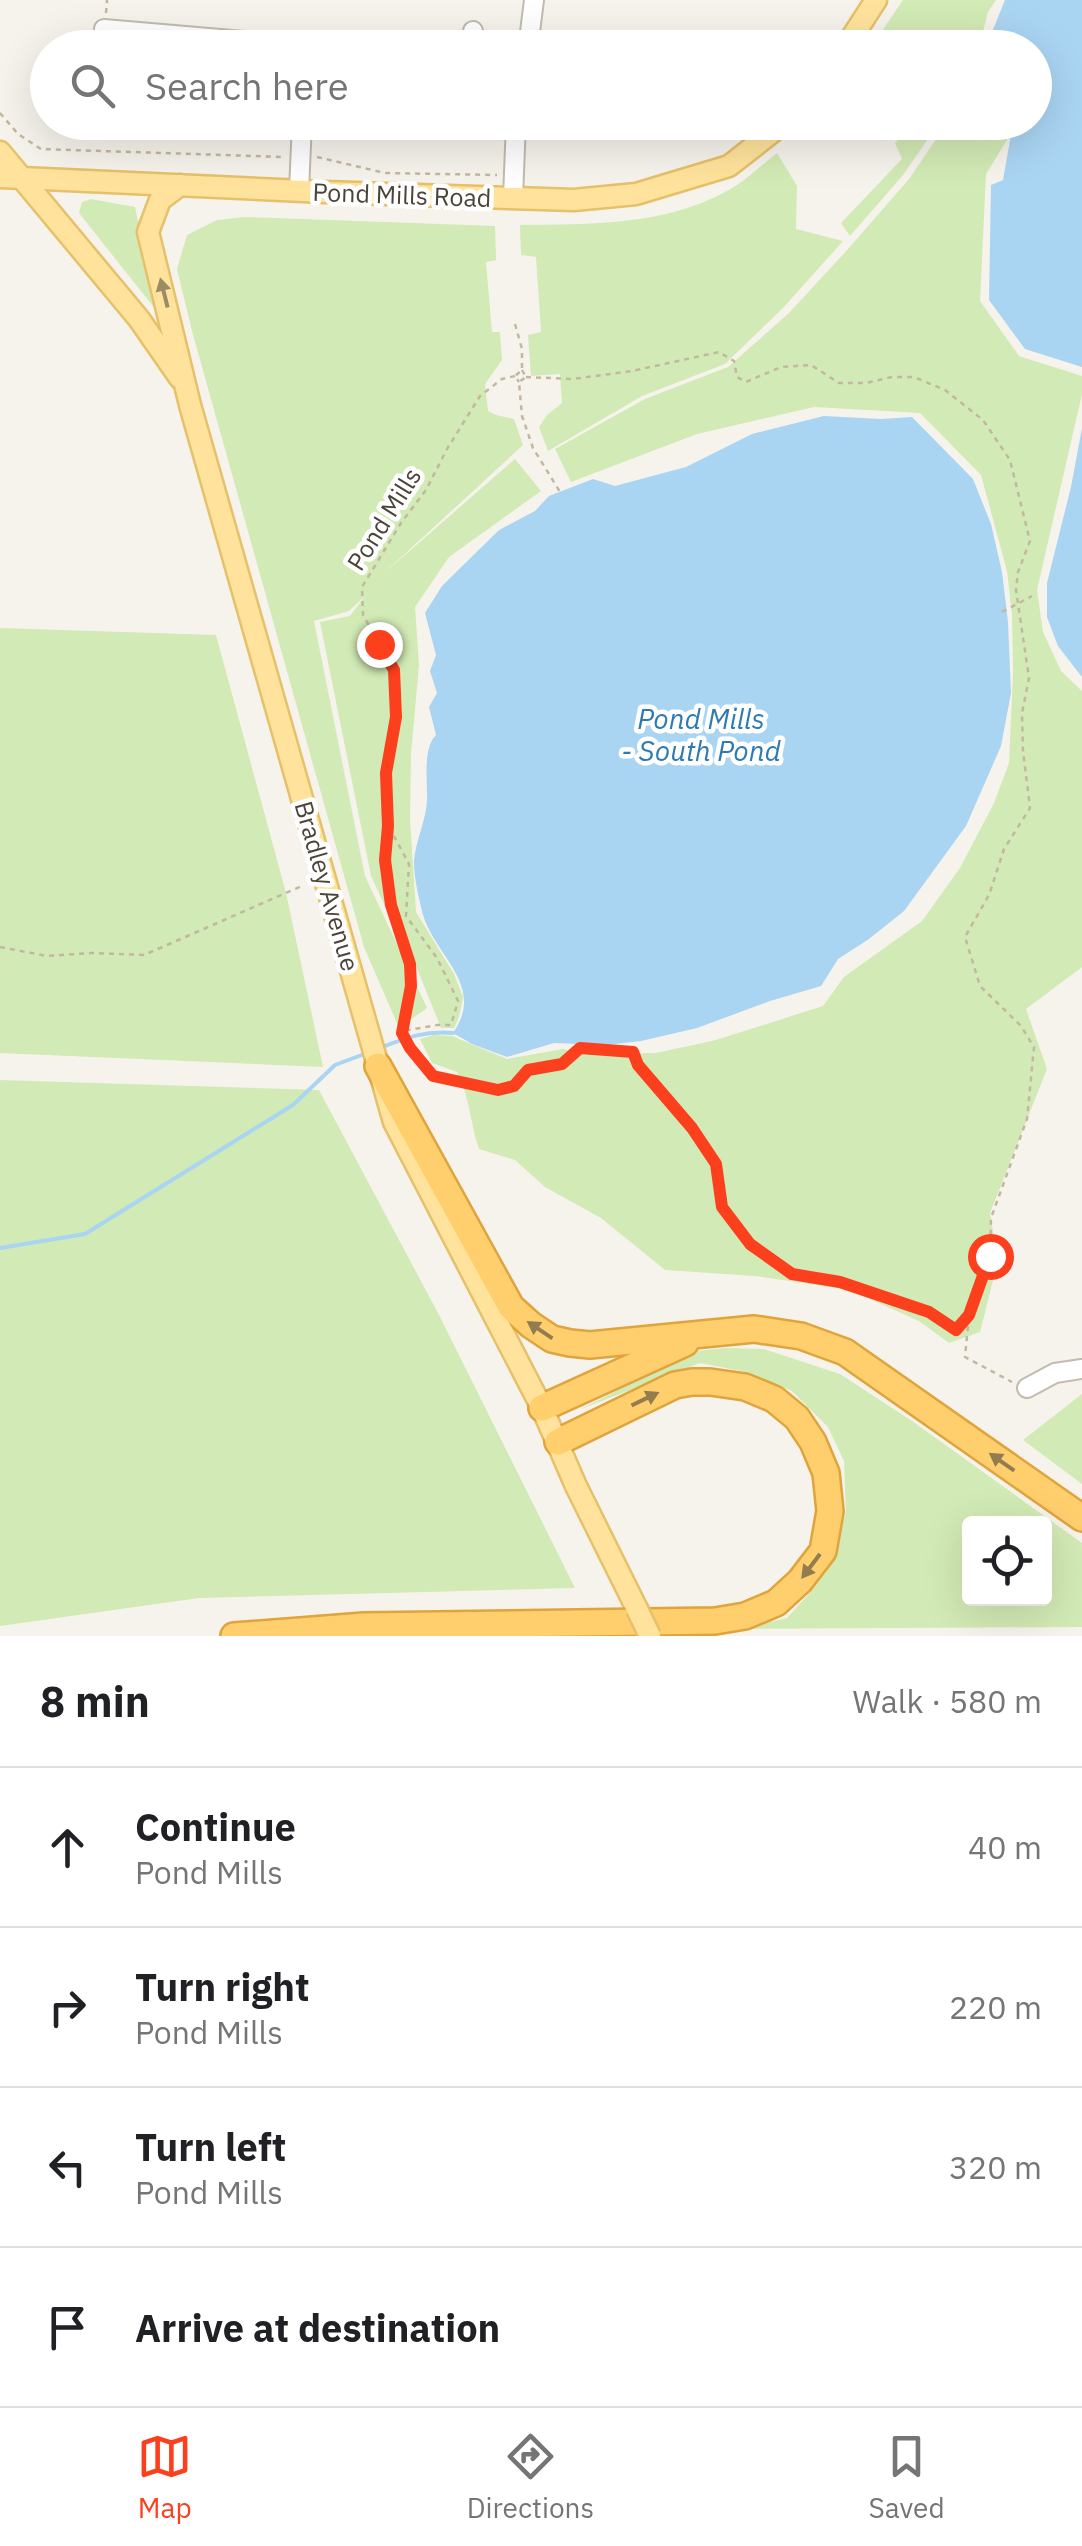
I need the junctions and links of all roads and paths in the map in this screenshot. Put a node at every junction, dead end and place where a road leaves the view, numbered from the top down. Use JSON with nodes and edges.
{"nodes":[{"id":1,"x":534,"y":0,"type":"edge"},
{"id":2,"x":876,"y":0,"type":"edge"},
{"id":3,"x":104,"y":29,"type":"dead end"},
{"id":4,"x":116,"y":30,"type":"edge"},
{"id":5,"x":530,"y":30,"type":"edge"},
{"id":6,"x":857,"y":30,"type":"edge"},
{"id":7,"x":0,"y":113,"type":"edge"},
{"id":8,"x":301,"y":140,"type":"edge"},
{"id":9,"x":515,"y":140,"type":"edge"},
{"id":10,"x":762,"y":140,"type":"edge"},
{"id":11,"x":0,"y":152,"type":"edge"},
{"id":12,"x":301,"y":157,"type":"junction"},
{"id":13,"x":514,"y":176,"type":"junction"},
{"id":14,"x":11,"y":177,"type":"edge"},
{"id":15,"x":180,"y":185,"type":"junction"},
{"id":16,"x":300,"y":191,"type":"junction"},
{"id":17,"x":513,"y":198,"type":"junction"},
{"id":18,"x":515,"y":324,"type":"dead end"},
{"id":19,"x":522,"y":370,"type":"junction"},
{"id":20,"x":514,"y":376,"type":"junction"},
{"id":21,"x":526,"y":377,"type":"junction"},
{"id":22,"x":519,"y":382,"type":"junction"},
{"id":23,"x":186,"y":388,"type":"junction"},
{"id":24,"x":560,"y":492,"type":"dead end"},
{"id":25,"x":1032,"y":596,"type":"dead end"},
{"id":26,"x":1018,"y":603,"type":"junction"},
{"id":27,"x":1002,"y":612,"type":"dead end"},
{"id":28,"x":388,"y":826,"type":"junction"},
{"id":29,"x":302,"y":886,"type":"dead end"},
{"id":30,"x":0,"y":947,"type":"edge"},
{"id":31,"x":403,"y":1031,"type":"junction"},
{"id":32,"x":378,"y":1066,"type":"junction"},
{"id":33,"x":969,"y":1315,"type":"junction"},
{"id":34,"x":704,"y":1335,"type":"junction"},
{"id":35,"x":1082,"y":1369,"type":"edge"},
{"id":36,"x":1027,"y":1388,"type":"joint"},
{"id":37,"x":542,"y":1408,"type":"junction"},
{"id":38,"x":558,"y":1442,"type":"junction"},
{"id":39,"x":1082,"y":1518,"type":"edge"},
{"id":40,"x":234,"y":1636,"type":"edge"},
{"id":41,"x":650,"y":1636,"type":"edge"}],
"edges":[{"from":1,"to":5,"type":"street"},
{"from":2,"to":6,"type":"main road"},
{"from":3,"to":4,"type":"street"},
{"from":7,"to":12,"type":"path"},
{"from":8,"to":12,"type":"street"},
{"from":9,"to":13,"type":"street"},
{"from":10,"to":17,"type":"main road","name":"Pond Mills Road"},
{"from":11,"to":14,"type":"main road","name":"Bradley Avenue"},
{"from":12,"to":13,"type":"path"},
{"from":12,"to":16,"type":"street"},
{"from":13,"to":17,"type":"street"},
{"from":14,"to":15,"type":"main road","name":"Pond Mills Road"},
{"from":14,"to":23,"type":"main road","name":"Bradley Avenue"},
{"from":15,"to":16,"type":"main road","name":"Pond Mills Road"},
{"from":23,"to":15,"type":"main road","one_way":true},
{"from":16,"to":17,"type":"main road","name":"Pond Mills Road"},
{"from":18,"to":19,"type":"path"},
{"from":19,"to":20,"type":"path","name":"Pond Mills"},
{"from":19,"to":21,"type":"path"},
{"from":20,"to":22,"type":"path"},
{"from":20,"to":28,"type":"path","name":"Pond Mills"},
{"from":21,"to":22,"type":"path"},
{"from":21,"to":26,"type":"path"},
{"from":22,"to":24,"type":"path"},
{"from":23,"to":32,"type":"main road","name":"Bradley Avenue"},
{"from":25,"to":26,"type":"path"},
{"from":26,"to":27,"type":"path"},
{"from":26,"to":33,"type":"path"},
{"from":28,"to":31,"type":"path","name":"Pond Mills"},
{"from":28,"to":31,"type":"path"},
{"from":29,"to":30,"type":"path"},
{"from":31,"to":33,"type":"path"},
{"from":34,"to":32,"type":"highway","one_way":true},
{"from":32,"to":37,"type":"main road","name":"Bradley Avenue"},
{"from":33,"to":36,"type":"path"},
{"from":34,"to":37,"type":"highway"},
{"from":39,"to":34,"type":"highway","one_way":true},
{"from":35,"to":36,"type":"street"},
{"from":37,"to":38,"type":"main road","name":"Bradley Avenue"},
{"from":38,"to":40,"type":"highway","one_way":true},
{"from":38,"to":41,"type":"main road","name":"Bradley Avenue","bridge":true}]}
